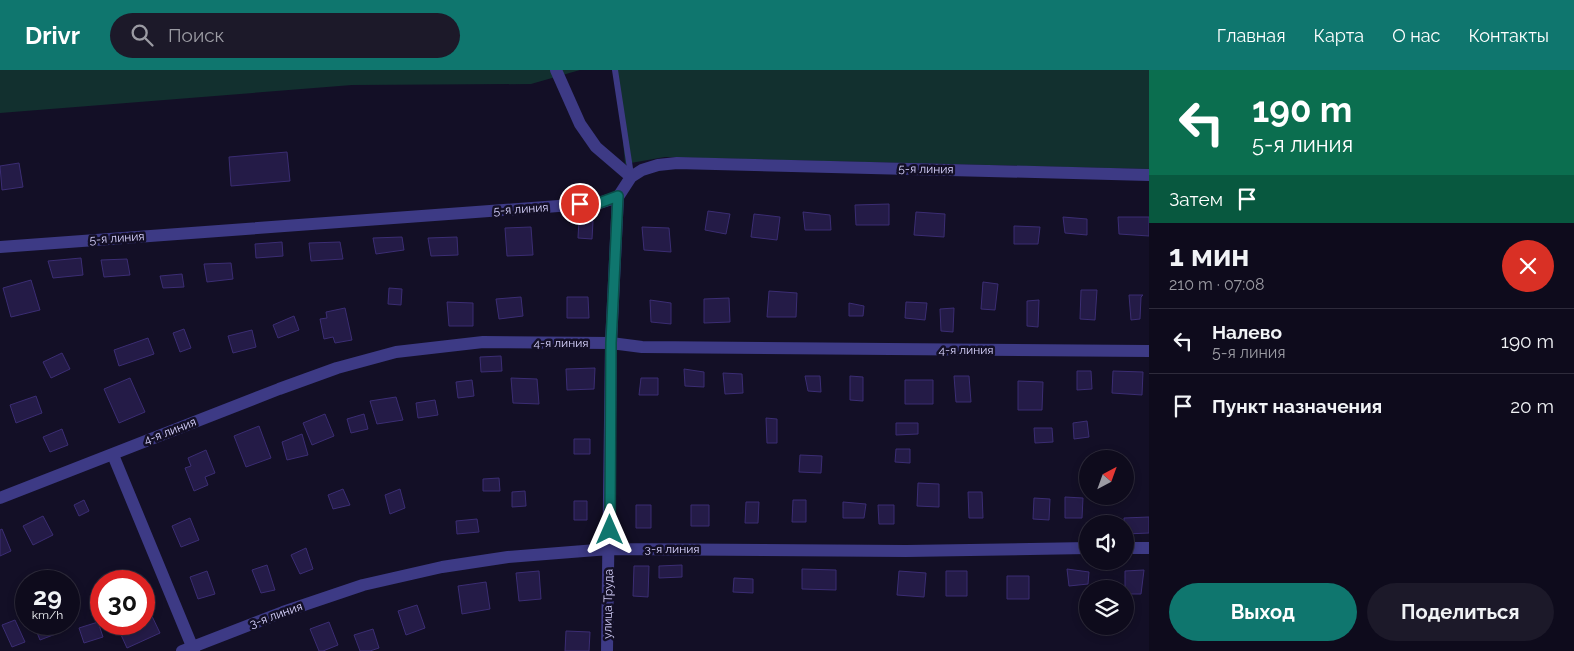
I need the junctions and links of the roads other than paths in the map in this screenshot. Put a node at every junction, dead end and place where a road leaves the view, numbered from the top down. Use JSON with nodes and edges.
{"nodes":[{"id":1,"x":556,"y":70,"type":"edge"},
{"id":2,"x":615,"y":70,"type":"edge"},
{"id":3,"x":1149,"y":175,"type":"edge"},
{"id":4,"x":631,"y":177,"type":"junction"},
{"id":5,"x":618,"y":196,"type":"junction"},
{"id":6,"x":0,"y":247,"type":"edge"},
{"id":7,"x":611,"y":343,"type":"junction"},
{"id":8,"x":1149,"y":351,"type":"edge"},
{"id":9,"x":113,"y":455,"type":"junction"},
{"id":10,"x":0,"y":498,"type":"edge"},
{"id":11,"x":1079,"y":548,"type":"edge"},
{"id":12,"x":1134,"y":548,"type":"edge"},
{"id":13,"x":1149,"y":548,"type":"edge"},
{"id":14,"x":609,"y":549,"type":"junction"},
{"id":15,"x":190,"y":650,"type":"edge"},
{"id":16,"x":607,"y":651,"type":"edge"}],
"edges":[{"from":1,"to":4,"type":"street"},
{"from":2,"to":4,"type":"lane"},
{"from":3,"to":4,"type":"street","name":"5-я линия"},
{"from":4,"to":5,"type":"street"},
{"from":5,"to":6,"type":"street","name":"5-я линия"},
{"from":5,"to":7,"type":"street","name":"улица Труда"},
{"from":7,"to":8,"type":"street","name":"4-я линия"},
{"from":7,"to":9,"type":"street","name":"4-я линия"},
{"from":7,"to":14,"type":"street","name":"улица Труда"},
{"from":9,"to":10,"type":"street","name":"4-я линия"},
{"from":9,"to":15,"type":"street"},
{"from":11,"to":14,"type":"street","name":"3-я линия"},
{"from":12,"to":13,"type":"street"},
{"from":14,"to":15,"type":"street","name":"3-я линия"},
{"from":14,"to":16,"type":"street","name":"улица Труда"}]}
